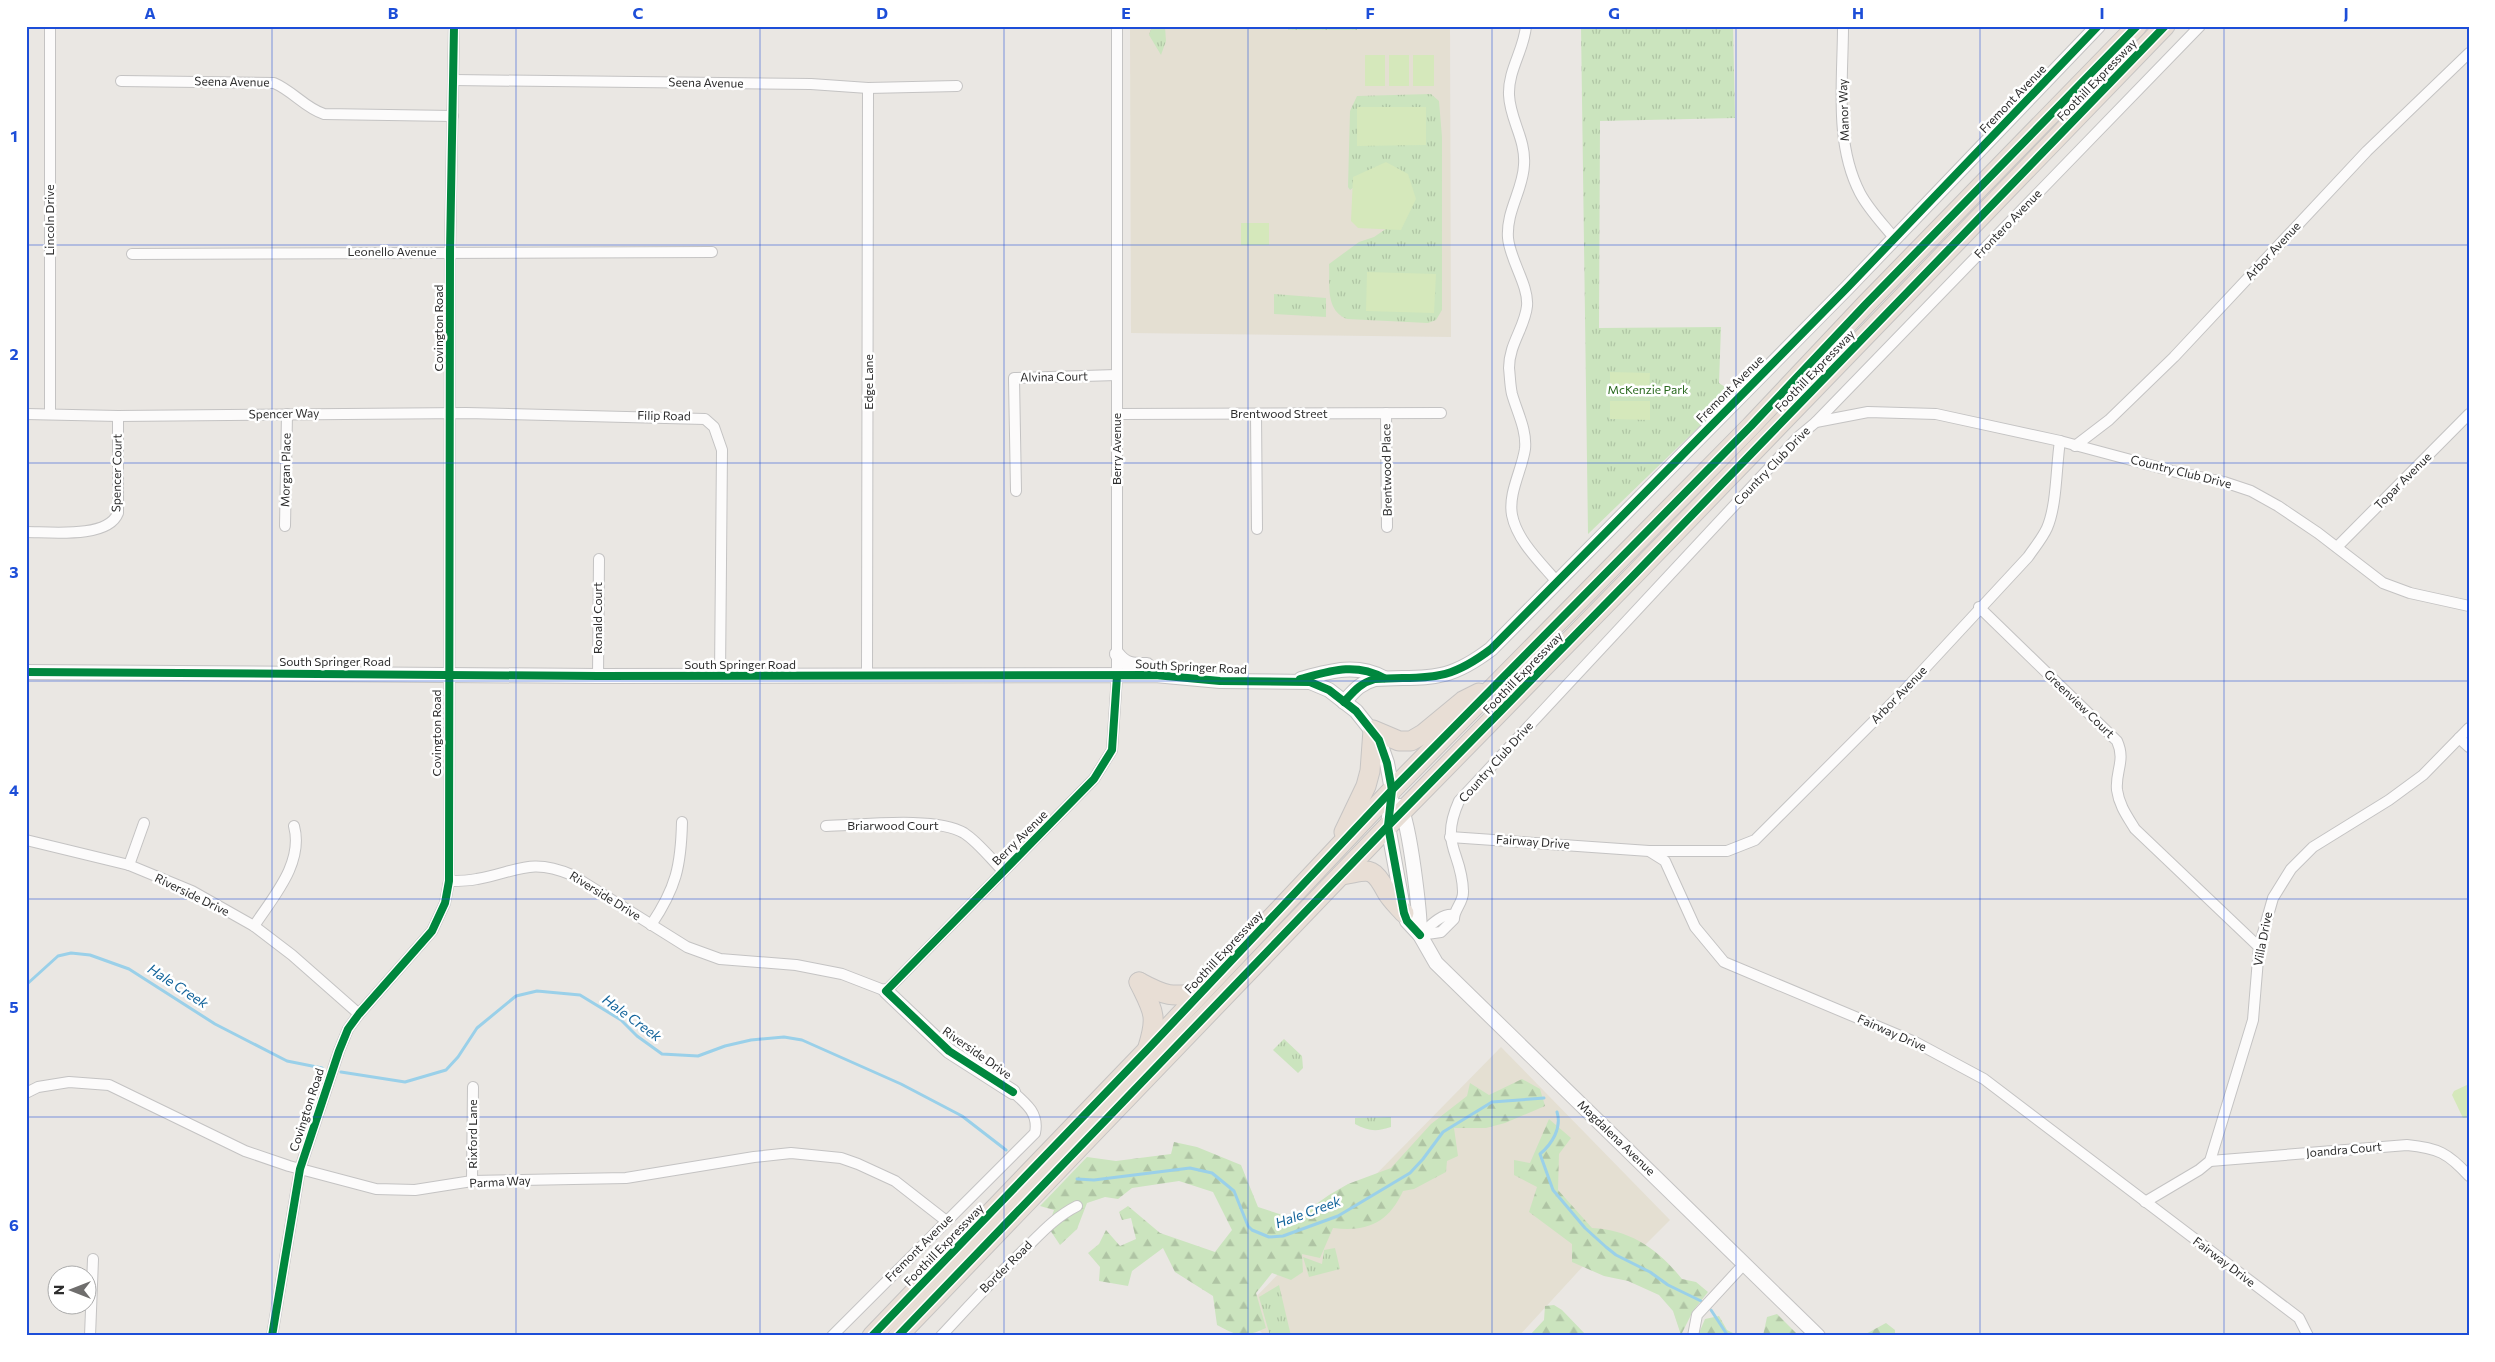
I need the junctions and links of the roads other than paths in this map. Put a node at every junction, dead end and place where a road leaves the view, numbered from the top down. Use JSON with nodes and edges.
{"nodes":[{"id":1,"x":50,"y":26,"type":"edge"},
{"id":2,"x":454,"y":26,"type":"edge"},
{"id":3,"x":1117,"y":26,"type":"edge"},
{"id":4,"x":1526,"y":26,"type":"edge"},
{"id":5,"x":1842,"y":26,"type":"edge"},
{"id":6,"x":2098,"y":26,"type":"edge"},
{"id":7,"x":2137,"y":26,"type":"edge"},
{"id":8,"x":2165,"y":26,"type":"edge"},
{"id":9,"x":2200,"y":26,"type":"edge"},
{"id":10,"x":2469,"y":53,"type":"edge"},
{"id":11,"x":454,"y":80,"type":"junction"},
{"id":12,"x":121,"y":81,"type":"dead end"},
{"id":13,"x":958,"y":86,"type":"dead end"},
{"id":14,"x":868,"y":88,"type":"junction"},
{"id":15,"x":453,"y":116,"type":"junction"},
{"id":16,"x":1895,"y":239,"type":"junction"},
{"id":17,"x":450,"y":251,"type":"junction"},
{"id":18,"x":712,"y":252,"type":"dead end"},
{"id":19,"x":132,"y":254,"type":"dead end"},
{"id":20,"x":1117,"y":375,"type":"junction"},
{"id":21,"x":450,"y":413,"type":"junction"},
{"id":22,"x":1386,"y":413,"type":"junction"},
{"id":23,"x":1441,"y":413,"type":"dead end"},
{"id":24,"x":26,"y":414,"type":"edge"},
{"id":25,"x":50,"y":414,"type":"junction"},
{"id":26,"x":287,"y":414,"type":"junction"},
{"id":27,"x":1118,"y":414,"type":"junction"},
{"id":28,"x":1256,"y":414,"type":"junction"},
{"id":29,"x":2469,"y":414,"type":"edge"},
{"id":30,"x":118,"y":416,"type":"junction"},
{"id":31,"x":1816,"y":422,"type":"junction"},
{"id":32,"x":2060,"y":440,"type":"junction"},
{"id":33,"x":2075,"y":446,"type":"junction"},
{"id":34,"x":1016,"y":491,"type":"dead end"},
{"id":35,"x":285,"y":526,"type":"dead end"},
{"id":36,"x":1388,"y":527,"type":"dead end"},
{"id":37,"x":1257,"y":529,"type":"dead end"},
{"id":38,"x":26,"y":532,"type":"edge"},
{"id":39,"x":2337,"y":547,"type":"junction"},
{"id":40,"x":599,"y":559,"type":"dead end"},
{"id":41,"x":1558,"y":583,"type":"junction"},
{"id":42,"x":2469,"y":606,"type":"edge"},
{"id":43,"x":1979,"y":607,"type":"junction"},
{"id":44,"x":1117,"y":654,"type":"junction"},
{"id":45,"x":26,"y":672,"type":"edge"},
{"id":46,"x":448,"y":675,"type":"junction"},
{"id":47,"x":1156,"y":675,"type":"junction"},
{"id":48,"x":598,"y":676,"type":"junction"},
{"id":49,"x":720,"y":676,"type":"junction"},
{"id":50,"x":867,"y":676,"type":"junction"},
{"id":51,"x":1117,"y":676,"type":"junction"},
{"id":52,"x":1384,"y":678,"type":"junction"},
{"id":53,"x":1296,"y":680,"type":"junction"},
{"id":54,"x":1496,"y":685,"type":"junction"},
{"id":55,"x":1344,"y":702,"type":"junction"},
{"id":56,"x":2469,"y":728,"type":"edge"},
{"id":57,"x":1372,"y":730,"type":"junction"},
{"id":58,"x":2459,"y":738,"type":"junction"},
{"id":59,"x":2469,"y":748,"type":"edge"},
{"id":60,"x":1392,"y":790,"type":"junction"},
{"id":61,"x":1403,"y":811,"type":"junction"},
{"id":62,"x":682,"y":822,"type":"dead end"},
{"id":63,"x":144,"y":823,"type":"dead end"},
{"id":64,"x":294,"y":826,"type":"dead end"},
{"id":65,"x":826,"y":826,"type":"dead end"},
{"id":66,"x":1388,"y":826,"type":"junction"},
{"id":67,"x":1450,"y":837,"type":"junction"},
{"id":68,"x":26,"y":840,"type":"edge"},
{"id":69,"x":1336,"y":849,"type":"junction"},
{"id":70,"x":1648,"y":851,"type":"junction"},
{"id":71,"x":129,"y":865,"type":"junction"},
{"id":72,"x":1003,"y":871,"type":"junction"},
{"id":73,"x":1340,"y":875,"type":"junction"},
{"id":74,"x":450,"y":881,"type":"junction"},
{"id":75,"x":1404,"y":913,"type":"junction"},
{"id":76,"x":651,"y":925,"type":"junction"},
{"id":77,"x":254,"y":926,"type":"junction"},
{"id":78,"x":1420,"y":935,"type":"junction"},
{"id":79,"x":2259,"y":947,"type":"junction"},
{"id":80,"x":886,"y":990,"type":"junction"},
{"id":81,"x":1201,"y":992,"type":"junction"},
{"id":82,"x":359,"y":1014,"type":"junction"},
{"id":83,"x":1148,"y":1049,"type":"junction"},
{"id":84,"x":473,"y":1087,"type":"dead end"},
{"id":85,"x":1013,"y":1092,"type":"joint"},
{"id":86,"x":26,"y":1093,"type":"edge"},
{"id":87,"x":2210,"y":1161,"type":"junction"},
{"id":88,"x":300,"y":1169,"type":"junction"},
{"id":89,"x":2469,"y":1176,"type":"edge"},
{"id":90,"x":472,"y":1182,"type":"junction"},
{"id":91,"x":2145,"y":1202,"type":"junction"},
{"id":92,"x":1077,"y":1206,"type":"dead end"},
{"id":93,"x":946,"y":1220,"type":"junction"},
{"id":94,"x":93,"y":1259,"type":"dead end"},
{"id":95,"x":1744,"y":1264,"type":"junction"},
{"id":96,"x":90,"y":1336,"type":"edge"},
{"id":97,"x":272,"y":1336,"type":"edge"},
{"id":98,"x":832,"y":1336,"type":"edge"},
{"id":99,"x":872,"y":1336,"type":"edge"},
{"id":100,"x":898,"y":1336,"type":"edge"},
{"id":101,"x":941,"y":1336,"type":"edge"},
{"id":102,"x":1693,"y":1336,"type":"edge"},
{"id":103,"x":1818,"y":1336,"type":"edge"},
{"id":104,"x":2308,"y":1336,"type":"edge"}],
"edges":[{"from":1,"to":25,"type":"street","name":"Lincoln Drive"},
{"from":2,"to":11,"type":"street","name":"Covington Road"},
{"from":3,"to":20,"type":"street","name":"Berry Avenue"},
{"from":4,"to":41,"type":"street"},
{"from":5,"to":16,"type":"street","name":"Manor Way"},
{"from":6,"to":16,"type":"street","name":"Fremont Avenue"},
{"from":7,"to":54,"type":"highway","name":"Foothill Expressway"},
{"from":8,"to":61,"type":"highway","name":"Foothill Expressway"},
{"from":9,"to":31,"type":"street","name":"Frontero Avenue"},
{"from":10,"to":33,"type":"street","name":"Arbor Avenue"},
{"from":11,"to":14,"type":"street","name":"Seena Avenue"},
{"from":11,"to":15,"type":"street","name":"Covington Road"},
{"from":12,"to":15,"type":"street","name":"Seena Avenue"},
{"from":13,"to":14,"type":"street","name":"Seena Avenue"},
{"from":14,"to":50,"type":"street","name":"Edge Lane"},
{"from":15,"to":17,"type":"street","name":"Covington Road"},
{"from":16,"to":41,"type":"street","name":"Fremont Avenue"},
{"from":17,"to":18,"type":"street","name":"Leonello Avenue"},
{"from":17,"to":19,"type":"street","name":"Leonello Avenue"},
{"from":17,"to":21,"type":"street","name":"Covington Road"},
{"from":20,"to":27,"type":"street","name":"Berry Avenue"},
{"from":20,"to":34,"type":"street","name":"Alvina Court"},
{"from":21,"to":26,"type":"street","name":"Spencer Way"},
{"from":21,"to":46,"type":"street","name":"Covington Road"},
{"from":21,"to":49,"type":"street","name":"Filip Road"},
{"from":22,"to":23,"type":"street","name":"Brentwood Street"},
{"from":22,"to":28,"type":"street","name":"Brentwood Street"},
{"from":22,"to":36,"type":"street","name":"Brentwood Place"},
{"from":24,"to":25,"type":"street","name":"Spencer Way"},
{"from":25,"to":30,"type":"street","name":"Spencer Way"},
{"from":26,"to":30,"type":"street","name":"Spencer Way"},
{"from":26,"to":35,"type":"street","name":"Morgan Place"},
{"from":27,"to":28,"type":"street","name":"Brentwood Street"},
{"from":27,"to":44,"type":"street","name":"Berry Avenue"},
{"from":28,"to":37,"type":"street"},
{"from":29,"to":39,"type":"street","name":"Topar Avenue"},
{"from":30,"to":38,"type":"street","name":"Spencer Court"},
{"from":31,"to":32,"type":"street","name":"Country Club Drive"},
{"from":31,"to":67,"type":"street","name":"Country Club Drive"},
{"from":32,"to":33,"type":"street","name":"Country Club Drive"},
{"from":32,"to":43,"type":"street","name":"Arbor Avenue"},
{"from":33,"to":39,"type":"street","name":"Country Club Drive"},
{"from":39,"to":42,"type":"street","name":"Country Club Drive"},
{"from":40,"to":48,"type":"street","name":"Ronald Court"},
{"from":41,"to":52,"type":"street","name":"Fremont Avenue"},
{"from":43,"to":70,"type":"street","name":"Arbor Avenue"},
{"from":43,"to":79,"type":"street","name":"Greenview Court"},
{"from":44,"to":47,"type":"street"},
{"from":44,"to":51,"type":"street","name":"Berry Avenue"},
{"from":45,"to":46,"type":"street","name":"South Springer Road"},
{"from":46,"to":48,"type":"street","name":"South Springer Road"},
{"from":46,"to":74,"type":"street","name":"Covington Road"},
{"from":47,"to":51,"type":"street","name":"South Springer Road"},
{"from":47,"to":53,"type":"street","name":"South Springer Road"},
{"from":48,"to":49,"type":"street","name":"South Springer Road"},
{"from":49,"to":50,"type":"street","name":"South Springer Road"},
{"from":50,"to":51,"type":"street","name":"South Springer Road"},
{"from":51,"to":72,"type":"street","name":"Berry Avenue"},
{"from":52,"to":53,"type":"street"},
{"from":52,"to":55,"type":"street","name":"Fremont Avenue"},
{"from":53,"to":55,"type":"street","name":"South Springer Road"},
{"from":54,"to":57,"type":"highway"},
{"from":54,"to":60,"type":"highway","name":"Foothill Expressway"},
{"from":55,"to":57,"type":"street","name":"South Springer Road"},
{"from":56,"to":58,"type":"street","name":"Villa Drive"},
{"from":57,"to":60,"type":"street","name":"South Springer Road"},
{"from":57,"to":69,"type":"highway"},
{"from":58,"to":59,"type":"street"},
{"from":58,"to":79,"type":"street","name":"Villa Drive"},
{"from":60,"to":61,"type":"street","name":"Magdalena Avenue"},
{"from":60,"to":66,"type":"street","name":"Magdalena Avenue"},
{"from":60,"to":69,"type":"highway","name":"Foothill Expressway"},
{"from":61,"to":66,"type":"highway","name":"Foothill Expressway"},
{"from":61,"to":78,"type":"street","name":"Magdalena Avenue"},
{"from":62,"to":76,"type":"street"},
{"from":63,"to":71,"type":"street"},
{"from":64,"to":77,"type":"street"},
{"from":65,"to":72,"type":"street","name":"Briarwood Court"},
{"from":66,"to":73,"type":"highway","name":"Foothill Expressway"},
{"from":66,"to":75,"type":"street","name":"Magdalena Avenue"},
{"from":67,"to":70,"type":"street","name":"Fairway Drive"},
{"from":67,"to":78,"type":"street","name":"Country Club Drive"},
{"from":68,"to":71,"type":"street","name":"Riverside Drive"},
{"from":69,"to":81,"type":"highway","name":"Foothill Expressway"},
{"from":70,"to":91,"type":"street","name":"Fairway Drive"},
{"from":71,"to":77,"type":"street","name":"Riverside Drive"},
{"from":72,"to":80,"type":"street","name":"Berry Avenue"},
{"from":73,"to":75,"type":"highway"},
{"from":73,"to":100,"type":"highway","name":"Foothill Expressway"},
{"from":74,"to":76,"type":"street","name":"Riverside Drive"},
{"from":74,"to":82,"type":"street","name":"Covington Road"},
{"from":75,"to":78,"type":"street","name":"Magdalena Avenue"},
{"from":76,"to":80,"type":"street","name":"Riverside Drive"},
{"from":77,"to":82,"type":"street","name":"Riverside Drive"},
{"from":78,"to":95,"type":"street","name":"Magdalena Avenue"},
{"from":79,"to":87,"type":"street","name":"Villa Drive"},
{"from":80,"to":85,"type":"street","name":"Riverside Drive"},
{"from":81,"to":83,"type":"highway","name":"Foothill Expressway"},
{"from":81,"to":83,"type":"highway"},
{"from":82,"to":88,"type":"street","name":"Covington Road"},
{"from":83,"to":99,"type":"highway","name":"Foothill Expressway"},
{"from":84,"to":90,"type":"street","name":"Rixford Lane"},
{"from":85,"to":93,"type":"street","name":"Fremont Avenue"},
{"from":86,"to":88,"type":"street","name":"Parma Way"},
{"from":87,"to":89,"type":"street","name":"Joandra Court"},
{"from":87,"to":91,"type":"street"},
{"from":88,"to":90,"type":"street","name":"Parma Way"},
{"from":88,"to":97,"type":"street","name":"Covington Road"},
{"from":90,"to":93,"type":"street","name":"Parma Way"},
{"from":91,"to":104,"type":"street","name":"Fairway Drive"},
{"from":92,"to":101,"type":"street","name":"Border Road"},
{"from":93,"to":98,"type":"street","name":"Fremont Avenue"},
{"from":94,"to":96,"type":"street"},
{"from":95,"to":102,"type":"street"},
{"from":95,"to":103,"type":"street","name":"Magdalena Avenue"}]}
